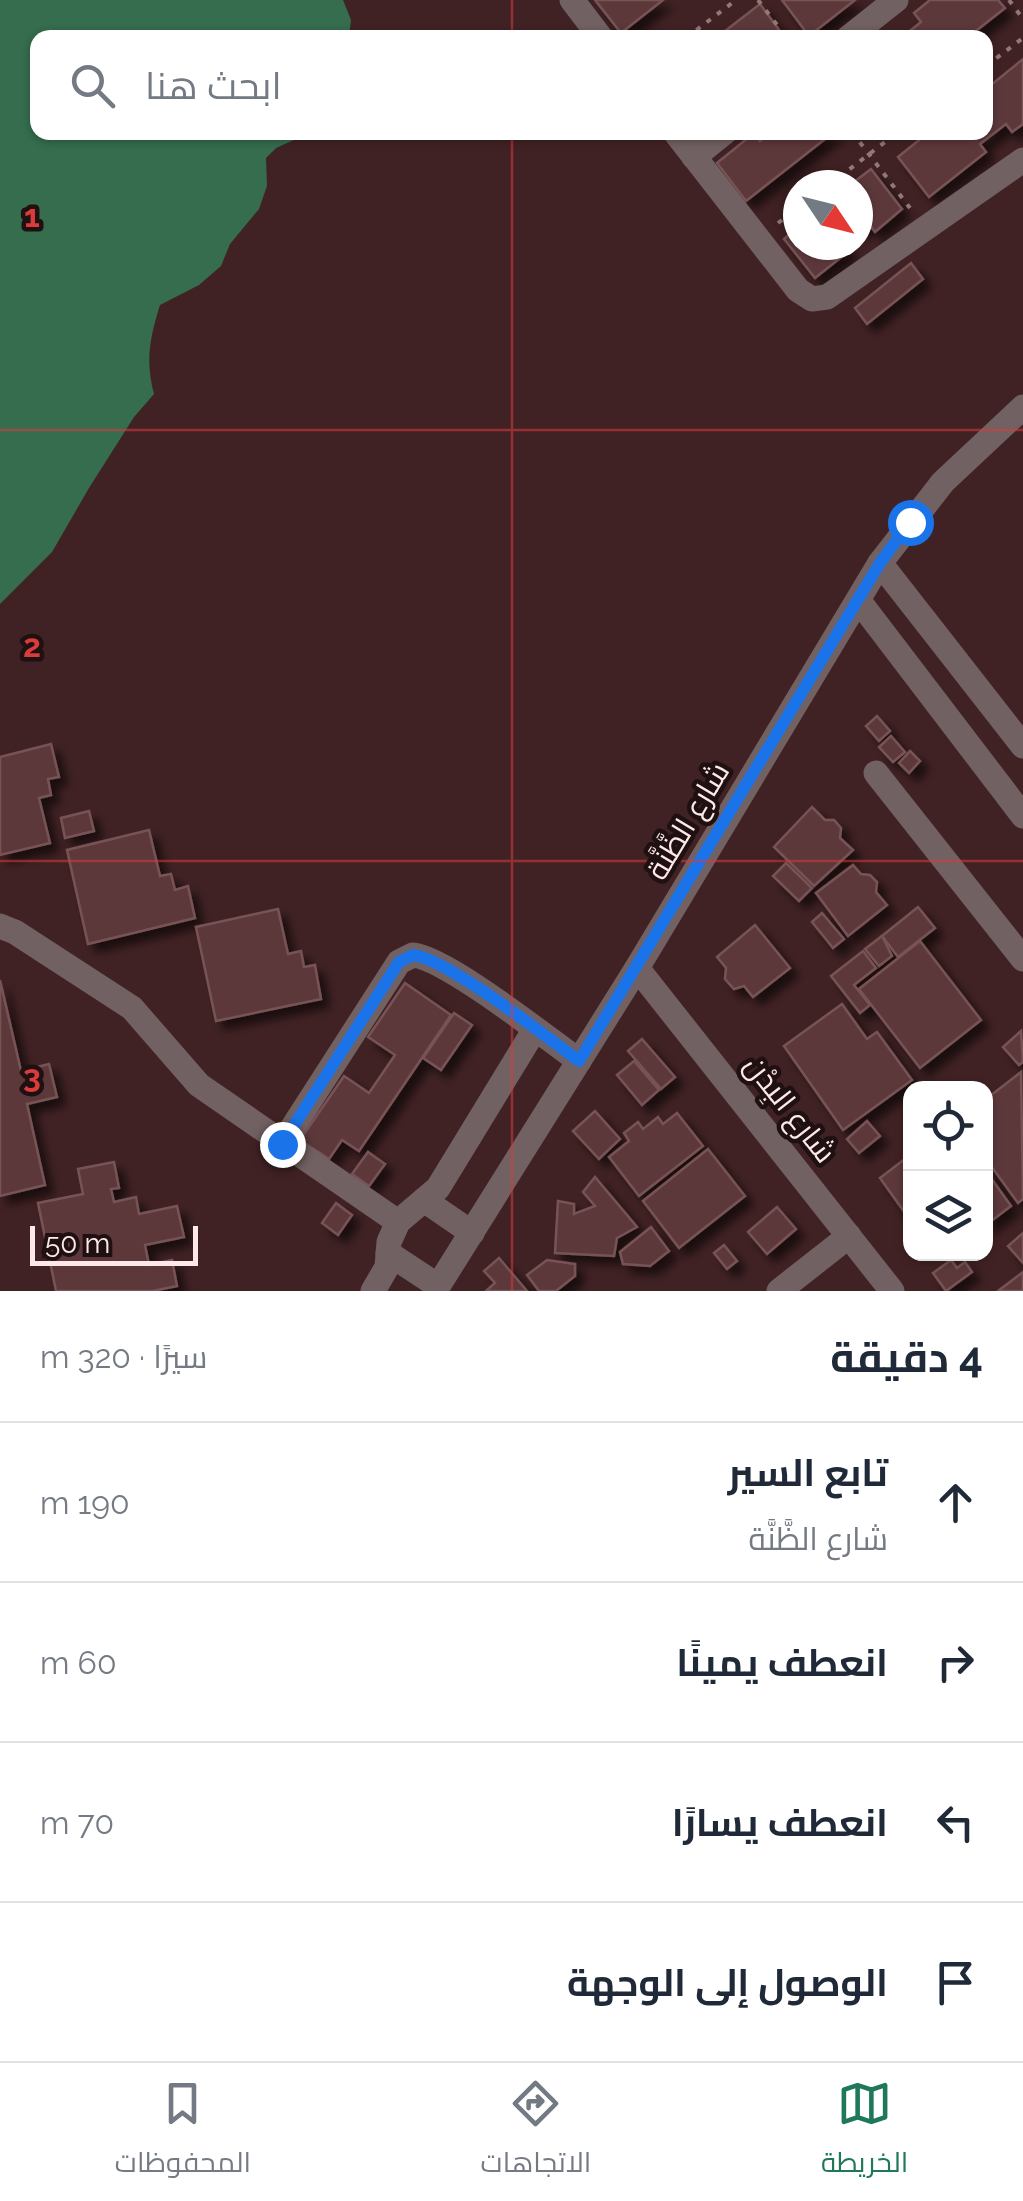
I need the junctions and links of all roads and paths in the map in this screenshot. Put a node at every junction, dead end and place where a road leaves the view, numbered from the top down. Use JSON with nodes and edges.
{"nodes":[{"id":1,"x":572,"y":0,"type":"edge"},
{"id":2,"x":736,"y":0,"type":"edge"},
{"id":3,"x":758,"y":0,"type":"edge"},
{"id":4,"x":896,"y":0,"type":"edge"},
{"id":5,"x":1008,"y":0,"type":"edge"},
{"id":6,"x":1023,"y":19,"type":"edge"},
{"id":7,"x":595,"y":30,"type":"edge"},
{"id":8,"x":697,"y":30,"type":"edge"},
{"id":9,"x":782,"y":30,"type":"edge"},
{"id":10,"x":858,"y":30,"type":"edge"},
{"id":11,"x":1023,"y":38,"type":"edge"},
{"id":12,"x":993,"y":61,"type":"edge"},
{"id":13,"x":681,"y":140,"type":"edge"},
{"id":14,"x":715,"y":140,"type":"edge"},
{"id":15,"x":858,"y":140,"type":"edge"},
{"id":16,"x":887,"y":140,"type":"edge"},
{"id":17,"x":869,"y":154,"type":"junction"},
{"id":18,"x":694,"y":156,"type":"junction"},
{"id":19,"x":1023,"y":160,"type":"edge"},
{"id":20,"x":848,"y":170,"type":"edge"},
{"id":21,"x":926,"y":228,"type":"junction"},
{"id":22,"x":1023,"y":407,"type":"edge"},
{"id":23,"x":880,"y":563,"type":"junction"},
{"id":24,"x":858,"y":601,"type":"junction"},
{"id":25,"x":1023,"y":746,"type":"edge"},
{"id":26,"x":876,"y":773,"type":"dead end"},
{"id":27,"x":1023,"y":816,"type":"edge"},
{"id":28,"x":0,"y":926,"type":"edge"},
{"id":29,"x":1023,"y":959,"type":"edge"},
{"id":30,"x":637,"y":968,"type":"junction"},
{"id":31,"x":536,"y":1029,"type":"junction"},
{"id":32,"x":579,"y":1061,"type":"junction"},
{"id":33,"x":282,"y":1144,"type":"junction"},
{"id":34,"x":424,"y":1200,"type":"junction"},
{"id":35,"x":398,"y":1222,"type":"junction"},
{"id":36,"x":472,"y":1233,"type":"junction"},
{"id":37,"x":849,"y":1236,"type":"junction"},
{"id":38,"x":388,"y":1253,"type":"junction"},
{"id":39,"x":437,"y":1288,"type":"edge"},
{"id":40,"x":373,"y":1291,"type":"edge"},
{"id":41,"x":779,"y":1291,"type":"edge"},
{"id":42,"x":892,"y":1291,"type":"edge"}],
"edges":[{"from":1,"to":7,"type":"street"},
{"from":2,"to":8,"type":"path"},
{"from":3,"to":9,"type":"path"},
{"from":4,"to":10,"type":"street"},
{"from":5,"to":6,"type":"path"},
{"from":11,"to":12,"type":"path"},
{"from":13,"to":18,"type":"street"},
{"from":14,"to":18,"type":"street"},
{"from":15,"to":17,"type":"path"},
{"from":16,"to":17,"type":"path"},
{"from":17,"to":20,"type":"path"},
{"from":17,"to":21,"type":"path"},
{"from":18,"to":21,"type":"street"},
{"from":19,"to":21,"type":"street"},
{"from":22,"to":23,"type":"street","name":"شارع الظَّنَّة"},
{"from":23,"to":24,"type":"street","name":"شارع الظَّنَّة"},
{"from":23,"to":25,"type":"street"},
{"from":24,"to":27,"type":"street"},
{"from":24,"to":30,"type":"street","name":"شارع الظَّنَّة"},
{"from":26,"to":29,"type":"street"},
{"from":28,"to":33,"type":"street"},
{"from":30,"to":32,"type":"street","name":"شارع الظَّنَّة"},
{"from":30,"to":37,"type":"street","name":"شارع البِدْن"},
{"from":31,"to":32,"type":"street"},
{"from":31,"to":33,"type":"street"},
{"from":31,"to":34,"type":"street"},
{"from":32,"to":36,"type":"street","name":"شارع الظَّنَّة"},
{"from":33,"to":35,"type":"street"},
{"from":34,"to":35,"type":"street"},
{"from":34,"to":36,"type":"street"},
{"from":35,"to":38,"type":"street"},
{"from":36,"to":39,"type":"street","name":"شارع الظَّنَّة"},
{"from":37,"to":41,"type":"street"},
{"from":37,"to":42,"type":"street","name":"شارع البِدْن"},
{"from":38,"to":39,"type":"street"},
{"from":38,"to":40,"type":"street"}]}
